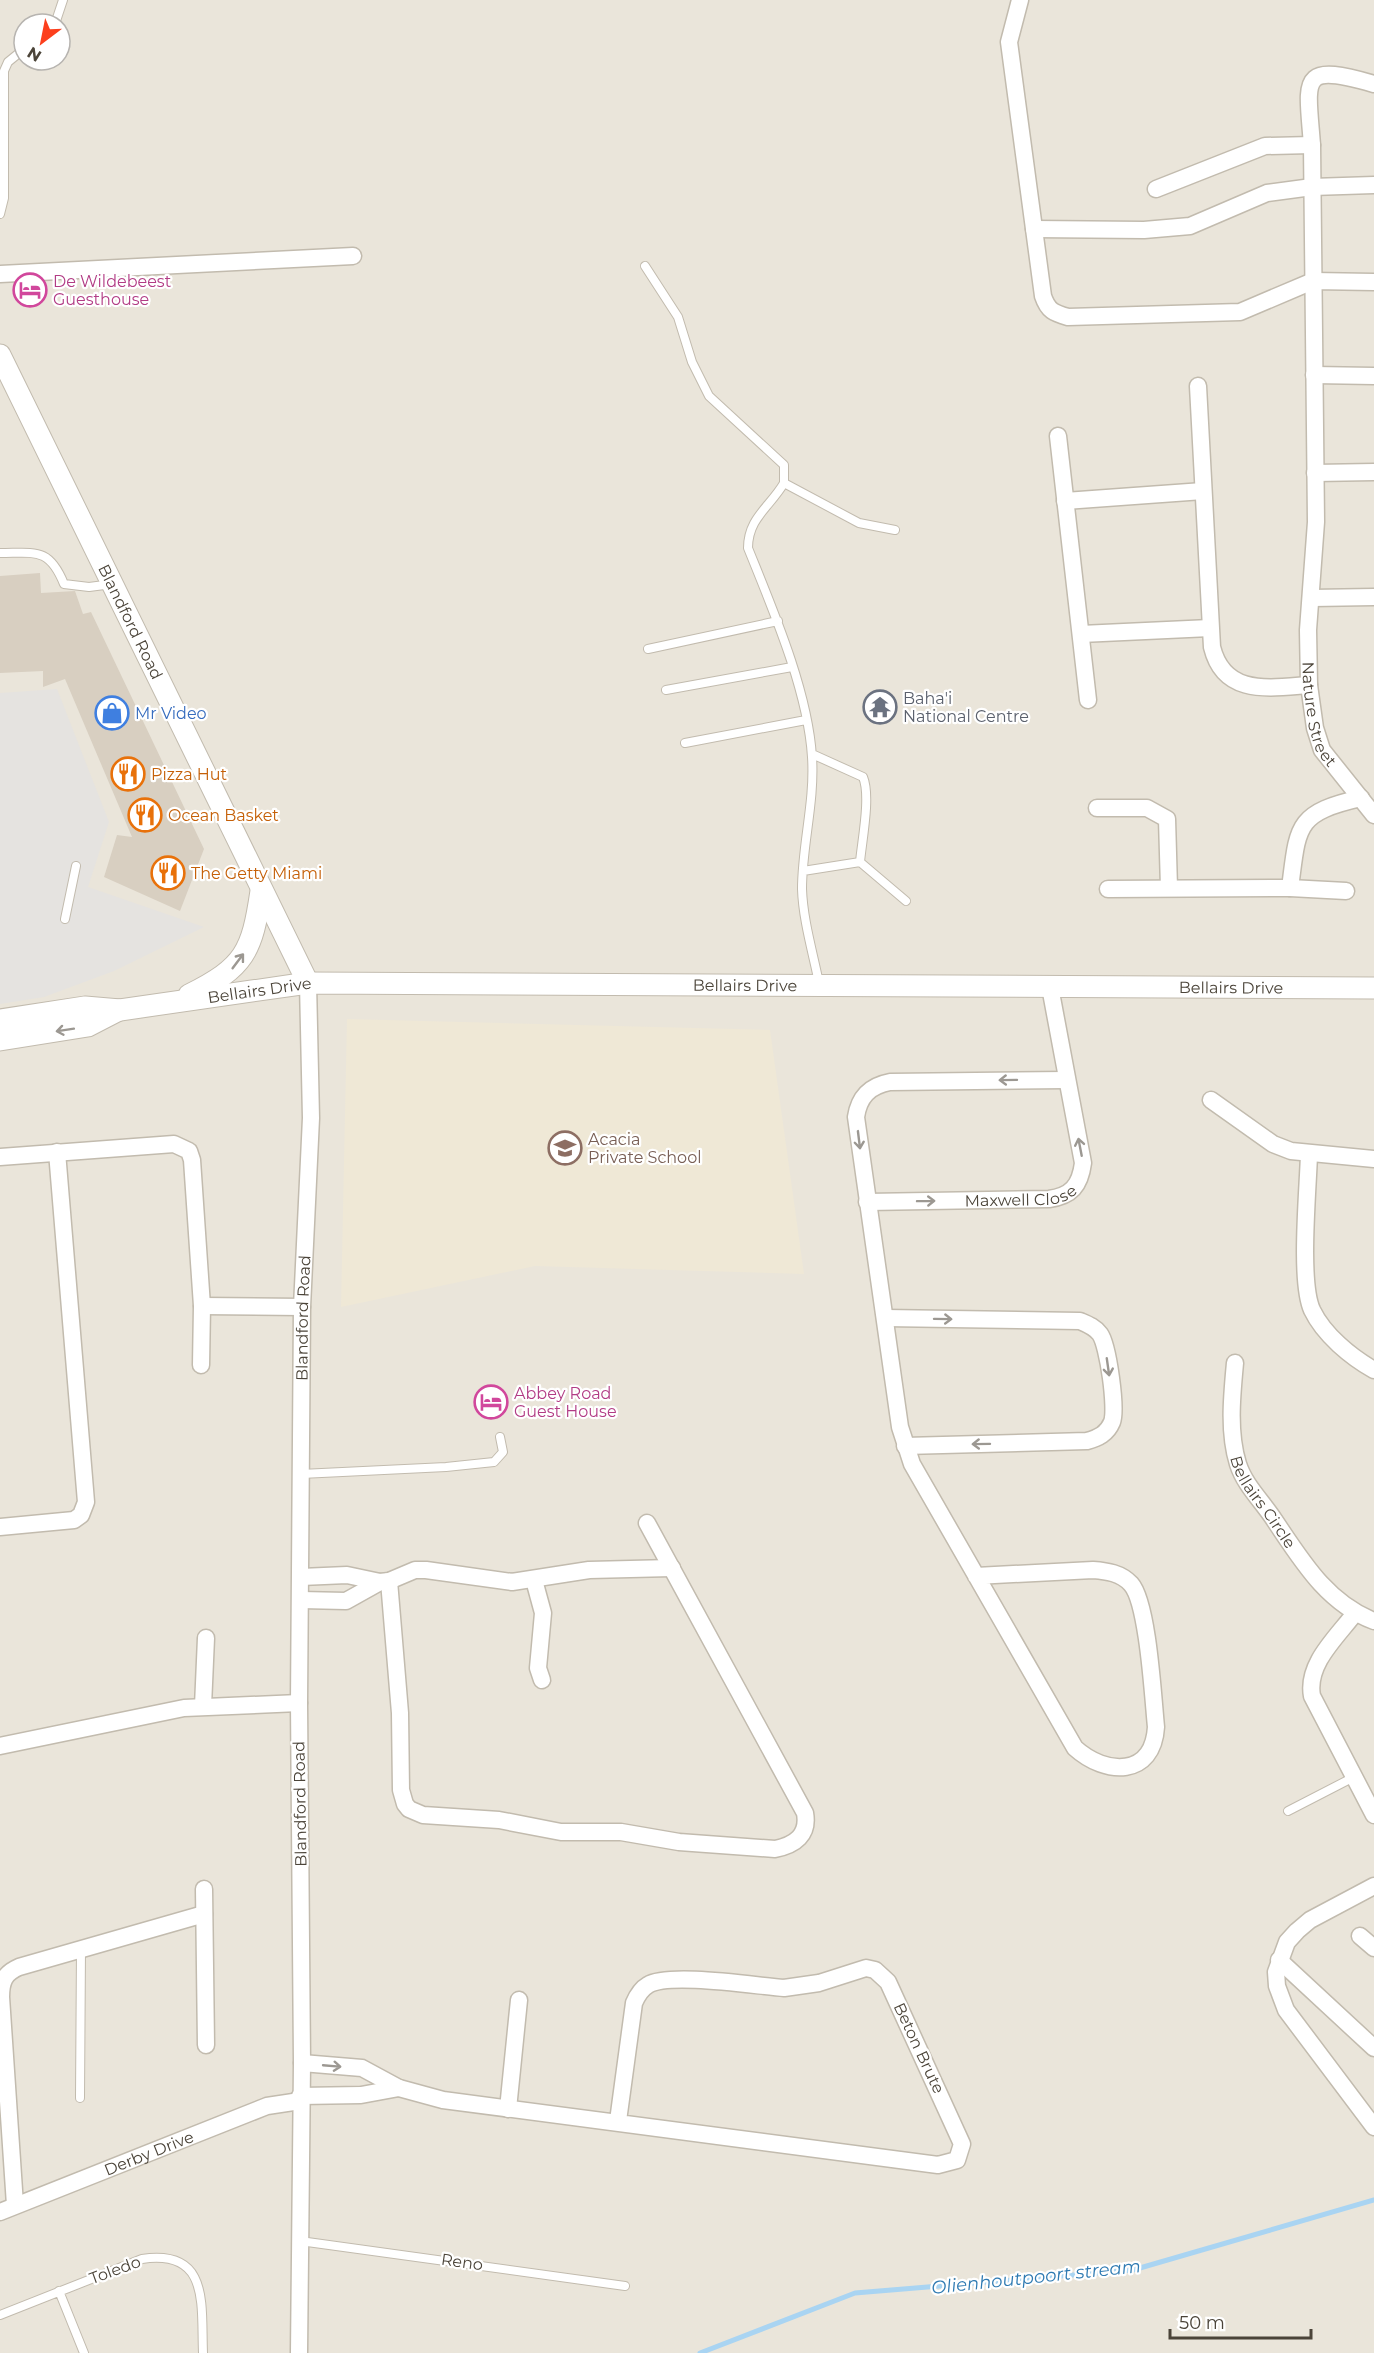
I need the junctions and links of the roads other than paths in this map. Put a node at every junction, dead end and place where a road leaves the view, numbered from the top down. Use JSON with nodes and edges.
{"nodes":[{"id":1,"x":1020,"y":0,"type":"edge"},
{"id":2,"x":12,"y":59,"type":"edge"},
{"id":3,"x":1374,"y":84,"type":"edge"},
{"id":4,"x":1312,"y":145,"type":"junction"},
{"id":5,"x":1374,"y":185,"type":"edge"},
{"id":6,"x":1312,"y":187,"type":"junction"},
{"id":7,"x":1156,"y":189,"type":"dead end"},
{"id":8,"x":0,"y":214,"type":"edge"},
{"id":9,"x":1034,"y":229,"type":"junction"},
{"id":10,"x":353,"y":256,"type":"dead end"},
{"id":11,"x":645,"y":266,"type":"dead end"},
{"id":12,"x":0,"y":274,"type":"edge"},
{"id":13,"x":1313,"y":281,"type":"junction"},
{"id":14,"x":1374,"y":282,"type":"edge"},
{"id":15,"x":0,"y":355,"type":"edge"},
{"id":16,"x":1314,"y":375,"type":"junction"},
{"id":17,"x":1374,"y":376,"type":"edge"},
{"id":18,"x":1198,"y":386,"type":"dead end"},
{"id":19,"x":1058,"y":436,"type":"dead end"},
{"id":20,"x":1374,"y":472,"type":"edge"},
{"id":21,"x":1315,"y":473,"type":"junction"},
{"id":22,"x":784,"y":483,"type":"junction"},
{"id":23,"x":1203,"y":491,"type":"junction"},
{"id":24,"x":1065,"y":501,"type":"junction"},
{"id":25,"x":895,"y":530,"type":"dead end"},
{"id":26,"x":0,"y":553,"type":"edge"},
{"id":27,"x":112,"y":584,"type":"junction"},
{"id":28,"x":1374,"y":597,"type":"edge"},
{"id":29,"x":1312,"y":598,"type":"junction"},
{"id":30,"x":778,"y":621,"type":"junction"},
{"id":31,"x":1210,"y":628,"type":"junction"},
{"id":32,"x":1081,"y":634,"type":"junction"},
{"id":33,"x":648,"y":649,"type":"dead end"},
{"id":34,"x":792,"y":667,"type":"junction"},
{"id":35,"x":1309,"y":685,"type":"junction"},
{"id":36,"x":666,"y":690,"type":"dead end"},
{"id":37,"x":1088,"y":700,"type":"dead end"},
{"id":38,"x":806,"y":720,"type":"junction"},
{"id":39,"x":685,"y":743,"type":"dead end"},
{"id":40,"x":812,"y":754,"type":"junction"},
{"id":41,"x":1361,"y":798,"type":"junction"},
{"id":42,"x":1097,"y":808,"type":"dead end"},
{"id":43,"x":1374,"y":815,"type":"edge"},
{"id":44,"x":860,"y":862,"type":"junction"},
{"id":45,"x":76,"y":866,"type":"dead end"},
{"id":46,"x":803,"y":871,"type":"junction"},
{"id":47,"x":1169,"y":888,"type":"junction"},
{"id":48,"x":1290,"y":888,"type":"junction"},
{"id":49,"x":1108,"y":889,"type":"dead end"},
{"id":50,"x":261,"y":891,"type":"junction"},
{"id":51,"x":1346,"y":891,"type":"dead end"},
{"id":52,"x":906,"y":901,"type":"dead end"},
{"id":53,"x":65,"y":919,"type":"dead end"},
{"id":54,"x":308,"y":982,"type":"junction"},
{"id":55,"x":820,"y":987,"type":"junction"},
{"id":56,"x":1050,"y":987,"type":"junction"},
{"id":57,"x":1374,"y":988,"type":"edge"},
{"id":58,"x":172,"y":1003,"type":"junction"},
{"id":59,"x":120,"y":1010,"type":"junction"},
{"id":60,"x":0,"y":1020,"type":"edge"},
{"id":61,"x":0,"y":1040,"type":"edge"},
{"id":62,"x":1066,"y":1080,"type":"junction"},
{"id":63,"x":1211,"y":1100,"type":"dead end"},
{"id":64,"x":57,"y":1152,"type":"junction"},
{"id":65,"x":1309,"y":1154,"type":"junction"},
{"id":66,"x":0,"y":1157,"type":"edge"},
{"id":67,"x":1374,"y":1159,"type":"edge"},
{"id":68,"x":867,"y":1202,"type":"junction"},
{"id":69,"x":202,"y":1306,"type":"junction"},
{"id":70,"x":302,"y":1307,"type":"junction"},
{"id":71,"x":885,"y":1318,"type":"junction"},
{"id":72,"x":1235,"y":1363,"type":"dead end"},
{"id":73,"x":201,"y":1365,"type":"dead end"},
{"id":74,"x":1374,"y":1370,"type":"edge"},
{"id":75,"x":500,"y":1437,"type":"dead end"},
{"id":76,"x":905,"y":1446,"type":"junction"},
{"id":77,"x":301,"y":1474,"type":"junction"},
{"id":78,"x":647,"y":1523,"type":"dead end"},
{"id":79,"x":0,"y":1527,"type":"edge"},
{"id":80,"x":672,"y":1568,"type":"junction"},
{"id":81,"x":976,"y":1576,"type":"junction"},
{"id":82,"x":301,"y":1577,"type":"junction"},
{"id":83,"x":534,"y":1580,"type":"junction"},
{"id":84,"x":385,"y":1581,"type":"junction"},
{"id":85,"x":301,"y":1600,"type":"junction"},
{"id":86,"x":1356,"y":1613,"type":"junction"},
{"id":87,"x":1374,"y":1621,"type":"edge"},
{"id":88,"x":206,"y":1638,"type":"dead end"},
{"id":89,"x":542,"y":1680,"type":"dead end"},
{"id":90,"x":299,"y":1703,"type":"junction"},
{"id":91,"x":203,"y":1706,"type":"junction"},
{"id":92,"x":0,"y":1746,"type":"edge"},
{"id":93,"x":1354,"y":1777,"type":"junction"},
{"id":94,"x":1288,"y":1811,"type":"dead end"},
{"id":95,"x":1374,"y":1815,"type":"edge"},
{"id":96,"x":1374,"y":1886,"type":"edge"},
{"id":97,"x":204,"y":1889,"type":"dead end"},
{"id":98,"x":204,"y":1914,"type":"junction"},
{"id":99,"x":1360,"y":1936,"type":"dead end"},
{"id":100,"x":1374,"y":1948,"type":"edge"},
{"id":101,"x":81,"y":1949,"type":"junction"},
{"id":102,"x":1279,"y":1960,"type":"junction"},
{"id":103,"x":519,"y":2000,"type":"dead end"},
{"id":104,"x":206,"y":2045,"type":"dead end"},
{"id":105,"x":1374,"y":2048,"type":"edge"},
{"id":106,"x":302,"y":2063,"type":"junction"},
{"id":107,"x":399,"y":2088,"type":"junction"},
{"id":108,"x":80,"y":2098,"type":"dead end"},
{"id":109,"x":300,"y":2099,"type":"junction"},
{"id":110,"x":508,"y":2109,"type":"junction"},
{"id":111,"x":618,"y":2121,"type":"junction"},
{"id":112,"x":1374,"y":2127,"type":"edge"},
{"id":113,"x":8,"y":2209,"type":"edge"},
{"id":114,"x":300,"y":2241,"type":"junction"},
{"id":115,"x":625,"y":2286,"type":"dead end"},
{"id":116,"x":59,"y":2291,"type":"junction"},
{"id":117,"x":0,"y":2315,"type":"edge"},
{"id":118,"x":84,"y":2353,"type":"edge"},
{"id":119,"x":203,"y":2353,"type":"edge"},
{"id":120,"x":299,"y":2353,"type":"edge"}],
"edges":[{"from":1,"to":9,"type":"street"},
{"from":2,"to":8,"type":"lane"},
{"from":3,"to":4,"type":"street","name":"Nature Street"},
{"from":4,"to":6,"type":"street","name":"Nature Street"},
{"from":4,"to":7,"type":"street"},
{"from":5,"to":6,"type":"street"},
{"from":6,"to":9,"type":"street"},
{"from":6,"to":13,"type":"street","name":"Nature Street"},
{"from":9,"to":13,"type":"street"},
{"from":10,"to":12,"type":"street"},
{"from":11,"to":22,"type":"lane"},
{"from":13,"to":14,"type":"street"},
{"from":13,"to":16,"type":"street","name":"Nature Street"},
{"from":15,"to":27,"type":"street","name":"Blandford Road"},
{"from":16,"to":17,"type":"street"},
{"from":16,"to":21,"type":"street","name":"Nature Street"},
{"from":18,"to":23,"type":"street"},
{"from":19,"to":24,"type":"street"},
{"from":20,"to":21,"type":"street"},
{"from":21,"to":29,"type":"street","name":"Nature Street"},
{"from":22,"to":25,"type":"lane"},
{"from":22,"to":30,"type":"lane"},
{"from":23,"to":24,"type":"street"},
{"from":23,"to":31,"type":"street"},
{"from":24,"to":32,"type":"street"},
{"from":26,"to":27,"type":"lane"},
{"from":27,"to":50,"type":"street","name":"Blandford Road"},
{"from":28,"to":29,"type":"street"},
{"from":29,"to":35,"type":"street","name":"Nature Street"},
{"from":30,"to":33,"type":"lane"},
{"from":30,"to":34,"type":"lane"},
{"from":31,"to":32,"type":"street"},
{"from":31,"to":35,"type":"street"},
{"from":32,"to":37,"type":"street"},
{"from":34,"to":36,"type":"lane"},
{"from":34,"to":38,"type":"lane"},
{"from":35,"to":41,"type":"street","name":"Nature Street"},
{"from":38,"to":39,"type":"lane"},
{"from":38,"to":40,"type":"lane"},
{"from":40,"to":44,"type":"lane"},
{"from":40,"to":46,"type":"lane"},
{"from":41,"to":43,"type":"street","name":"Nature Street"},
{"from":41,"to":48,"type":"street"},
{"from":42,"to":47,"type":"street"},
{"from":44,"to":46,"type":"lane"},
{"from":44,"to":52,"type":"lane"},
{"from":45,"to":53,"type":"lane"},
{"from":46,"to":55,"type":"lane"},
{"from":47,"to":48,"type":"street"},
{"from":47,"to":49,"type":"street"},
{"from":48,"to":51,"type":"street"},
{"from":50,"to":54,"type":"street","name":"Blandford Road"},
{"from":58,"to":50,"type":"street","one_way":true},
{"from":54,"to":55,"type":"street","name":"Bellairs Drive"},
{"from":54,"to":58,"type":"street","name":"Bellairs Drive"},
{"from":54,"to":70,"type":"street","name":"Blandford Road"},
{"from":55,"to":56,"type":"street","name":"Bellairs Drive"},
{"from":56,"to":57,"type":"street","name":"Bellairs Drive"},
{"from":56,"to":62,"type":"street","name":"Maxwell Close"},
{"from":58,"to":59,"type":"street","name":"Bellairs Drive"},
{"from":59,"to":60,"type":"street","name":"Bellairs Drive"},
{"from":59,"to":61,"type":"street","name":"Bellairs Drive","one_way":true},
{"from":62,"to":68,"type":"street","one_way":true},
{"from":68,"to":62,"type":"street","name":"Maxwell Close","one_way":true},
{"from":63,"to":65,"type":"street"},
{"from":64,"to":66,"type":"street"},
{"from":64,"to":69,"type":"street"},
{"from":64,"to":79,"type":"street"},
{"from":65,"to":67,"type":"street"},
{"from":65,"to":74,"type":"street"},
{"from":68,"to":71,"type":"street"},
{"from":69,"to":70,"type":"street"},
{"from":69,"to":73,"type":"street"},
{"from":70,"to":77,"type":"street","name":"Blandford Road"},
{"from":71,"to":76,"type":"street"},
{"from":71,"to":76,"type":"street","one_way":true},
{"from":72,"to":86,"type":"street","name":"Bellairs Circle"},
{"from":75,"to":77,"type":"lane"},
{"from":76,"to":81,"type":"street"},
{"from":77,"to":82,"type":"street","name":"Blandford Road"},
{"from":78,"to":80,"type":"street"},
{"from":80,"to":83,"type":"street"},
{"from":80,"to":84,"type":"street"},
{"from":81,"to":81,"type":"street"},
{"from":82,"to":84,"type":"street"},
{"from":82,"to":85,"type":"street","name":"Blandford Road"},
{"from":83,"to":84,"type":"street"},
{"from":83,"to":89,"type":"street"},
{"from":84,"to":85,"type":"street"},
{"from":85,"to":90,"type":"street","name":"Blandford Road"},
{"from":86,"to":87,"type":"street","name":"Bellairs Circle"},
{"from":86,"to":93,"type":"street"},
{"from":88,"to":91,"type":"street"},
{"from":90,"to":91,"type":"street"},
{"from":90,"to":106,"type":"street","name":"Blandford Road"},
{"from":91,"to":92,"type":"street"},
{"from":93,"to":94,"type":"lane"},
{"from":93,"to":95,"type":"street"},
{"from":96,"to":102,"type":"street"},
{"from":97,"to":98,"type":"street"},
{"from":98,"to":101,"type":"street"},
{"from":98,"to":104,"type":"street"},
{"from":99,"to":100,"type":"street"},
{"from":101,"to":108,"type":"lane"},
{"from":101,"to":113,"type":"street"},
{"from":102,"to":105,"type":"street"},
{"from":102,"to":112,"type":"street"},
{"from":103,"to":110,"type":"street"},
{"from":106,"to":107,"type":"street","name":"Beton Brute","one_way":true},
{"from":106,"to":109,"type":"street","name":"Blandford Road"},
{"from":107,"to":109,"type":"street","name":"Beton Brute"},
{"from":107,"to":110,"type":"street","name":"Beton Brute"},
{"from":109,"to":113,"type":"street","name":"Derby Drive"},
{"from":109,"to":114,"type":"street","name":"Blandford Road"},
{"from":110,"to":111,"type":"street","name":"Beton Brute"},
{"from":111,"to":111,"type":"street","name":"Beton Brute"},
{"from":114,"to":115,"type":"lane","name":"Reno"},
{"from":114,"to":120,"type":"street","name":"Blandford Road"},
{"from":116,"to":117,"type":"lane","name":"Toledo"},
{"from":116,"to":118,"type":"lane"},
{"from":116,"to":119,"type":"lane","name":"Toledo"}]}
